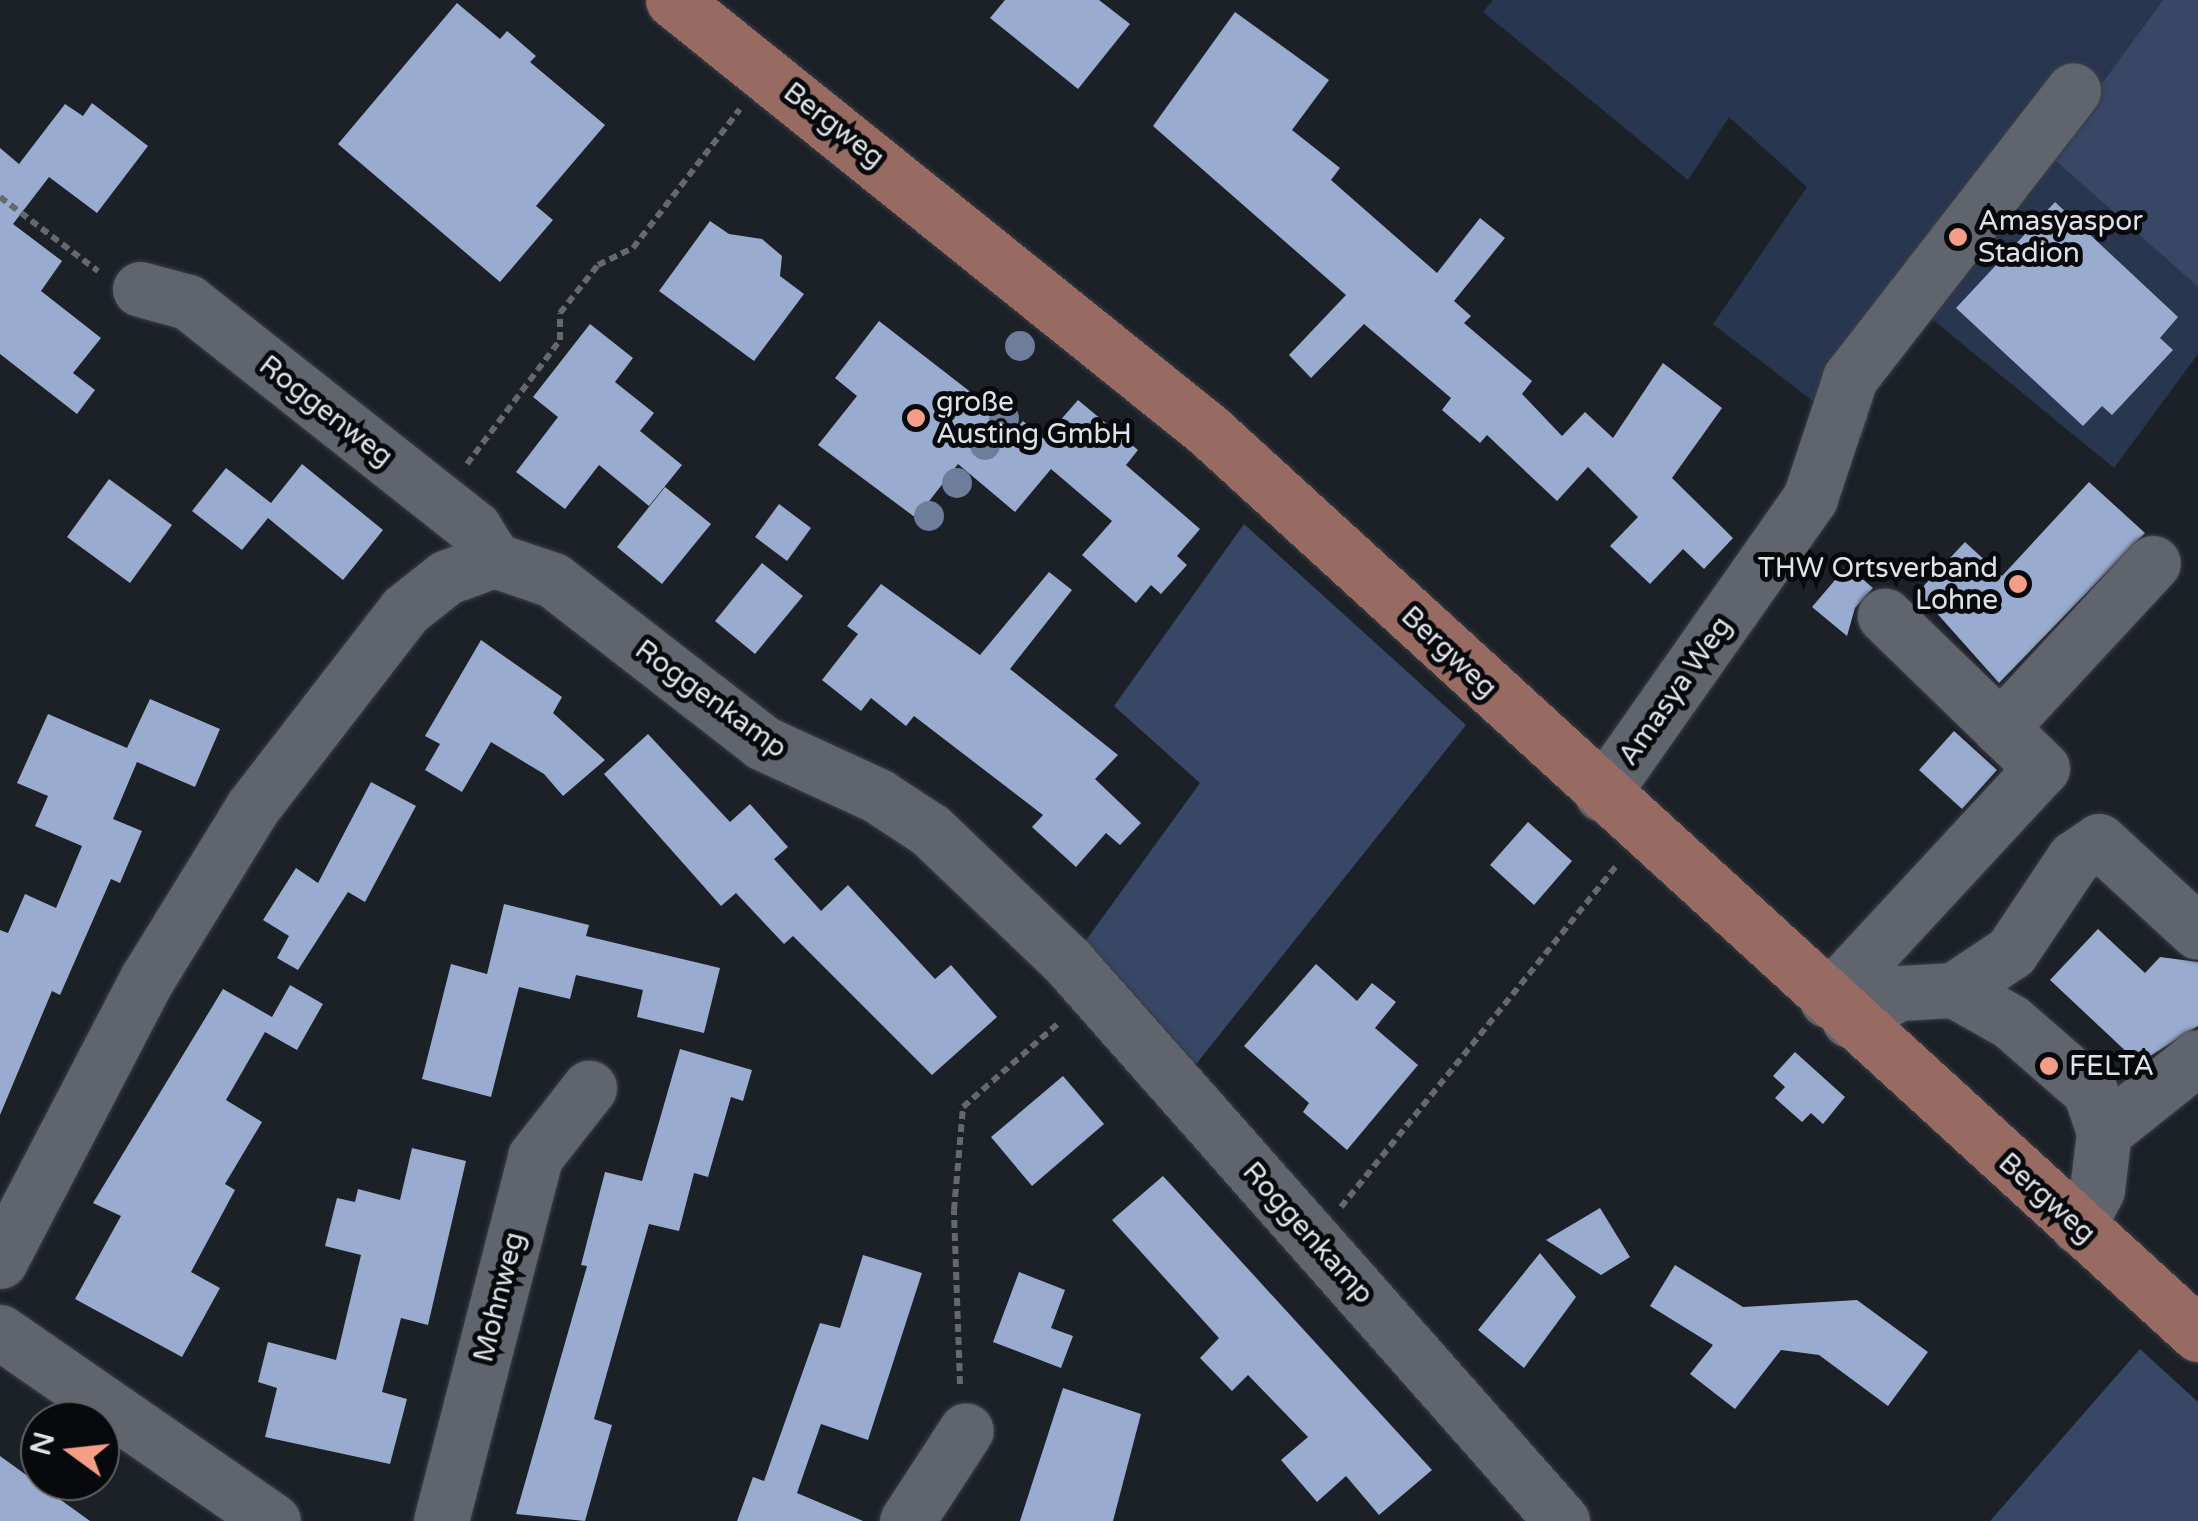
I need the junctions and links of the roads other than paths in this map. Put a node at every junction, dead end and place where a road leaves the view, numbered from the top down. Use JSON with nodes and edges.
{"nodes":[{"id":1,"x":674,"y":0,"type":"edge"},
{"id":2,"x":2074,"y":90,"type":"dead end"},
{"id":3,"x":140,"y":289,"type":"road end"},
{"id":4,"x":494,"y":560,"type":"junction"},
{"id":5,"x":2153,"y":563,"type":"dead end"},
{"id":6,"x":1885,"y":616,"type":"dead end"},
{"id":7,"x":2000,"y":728,"type":"junction"},
{"id":8,"x":1602,"y":794,"type":"junction"},
{"id":9,"x":2198,"y":932,"type":"edge"},
{"id":10,"x":1954,"y":990,"type":"junction"},
{"id":11,"x":1838,"y":1010,"type":"junction"},
{"id":12,"x":2198,"y":1057,"type":"edge"},
{"id":13,"x":590,"y":1088,"type":"dead end"},
{"id":14,"x":2104,"y":1132,"type":"junction"},
{"id":15,"x":2078,"y":1226,"type":"junction"},
{"id":16,"x":0,"y":1261,"type":"edge"},
{"id":17,"x":0,"y":1332,"type":"edge"},
{"id":18,"x":2198,"y":1334,"type":"edge"},
{"id":19,"x":966,"y":1430,"type":"road end"},
{"id":20,"x":273,"y":1521,"type":"edge"},
{"id":21,"x":442,"y":1521,"type":"edge"},
{"id":22,"x":907,"y":1521,"type":"edge"},
{"id":23,"x":1562,"y":1521,"type":"edge"}],
"edges":[{"from":1,"to":8,"type":"main road","name":"Bergweg"},
{"from":2,"to":8,"type":"street","name":"Amasya Weg"},
{"from":3,"to":4,"type":"street","name":"Roggenweg"},
{"from":4,"to":16,"type":"street"},
{"from":4,"to":23,"type":"street","name":"Roggenkamp"},
{"from":5,"to":7,"type":"street"},
{"from":6,"to":7,"type":"street"},
{"from":7,"to":11,"type":"street"},
{"from":8,"to":11,"type":"main road","name":"Bergweg"},
{"from":9,"to":10,"type":"street"},
{"from":10,"to":11,"type":"street"},
{"from":10,"to":14,"type":"street"},
{"from":11,"to":15,"type":"main road","name":"Bergweg"},
{"from":12,"to":14,"type":"street"},
{"from":13,"to":21,"type":"street","name":"Mohnweg"},
{"from":14,"to":15,"type":"street"},
{"from":15,"to":18,"type":"main road","name":"Bergweg"},
{"from":17,"to":20,"type":"street"},
{"from":19,"to":22,"type":"street"}]}
